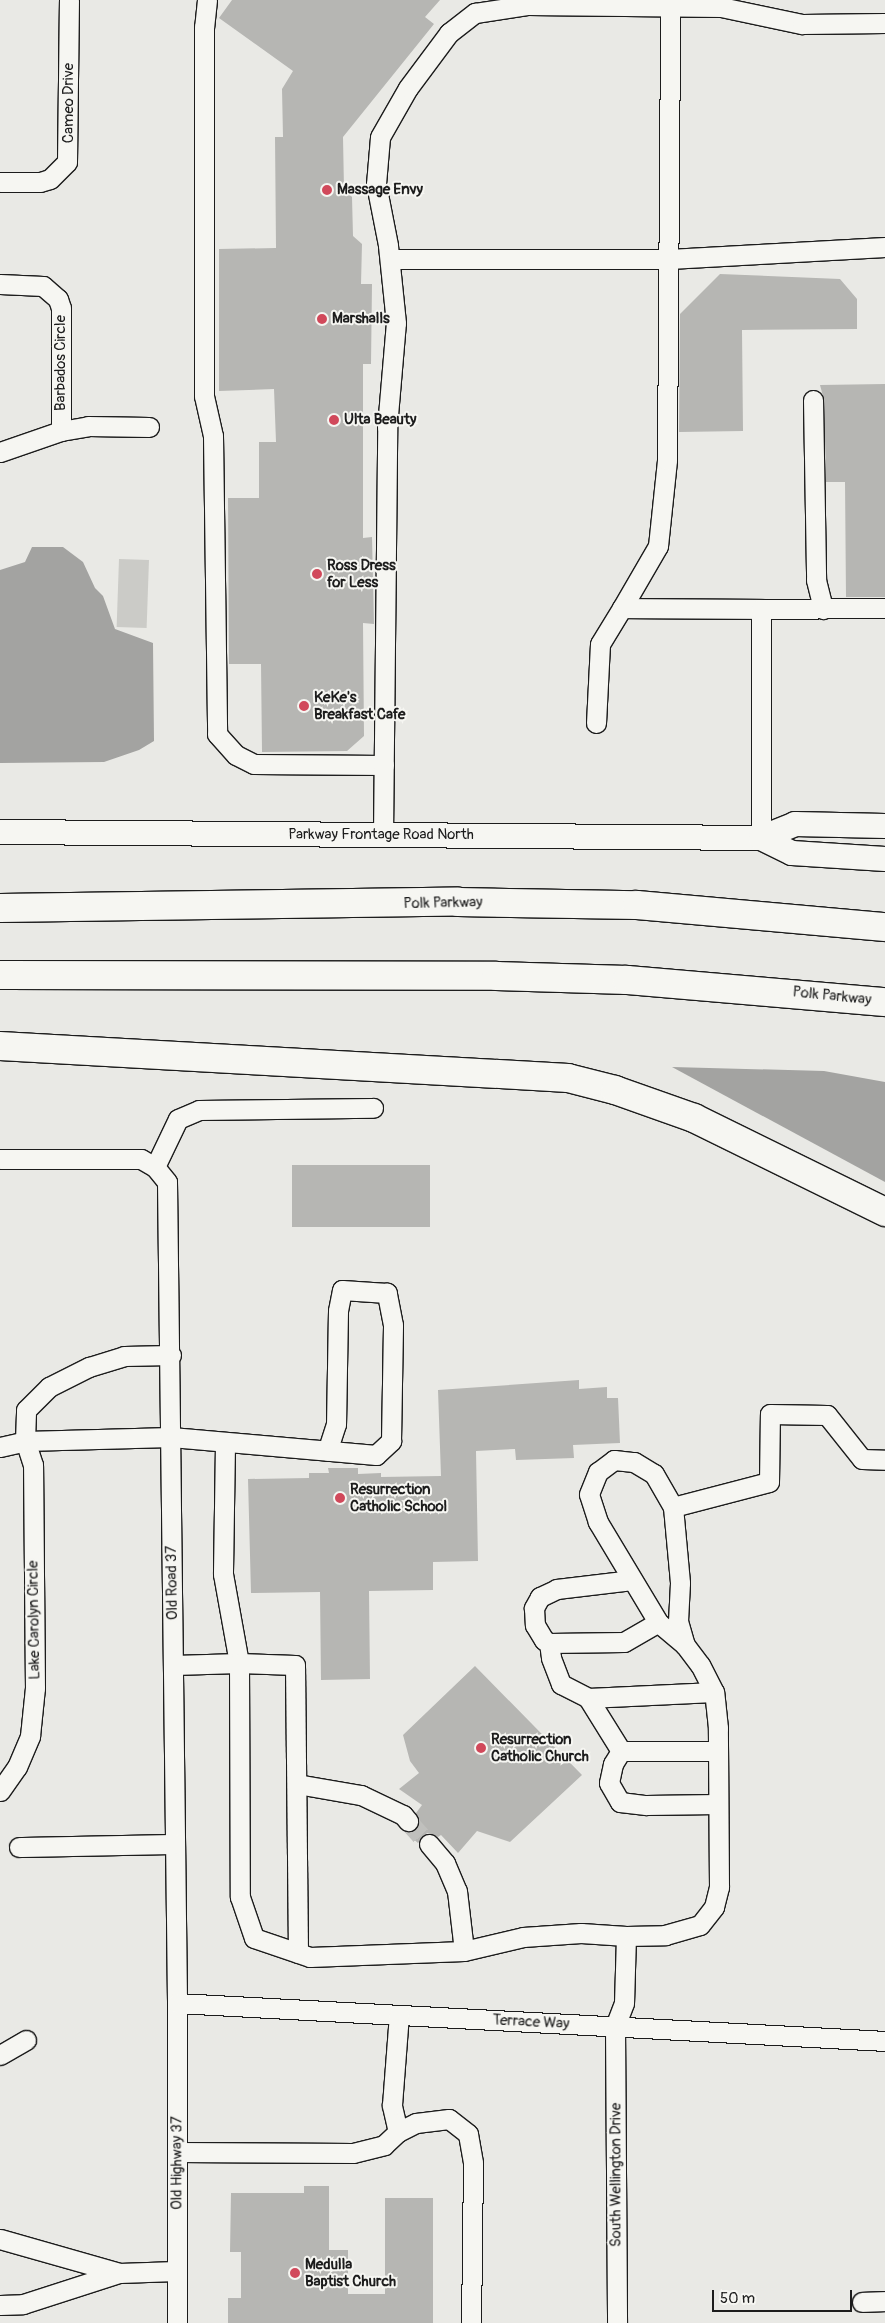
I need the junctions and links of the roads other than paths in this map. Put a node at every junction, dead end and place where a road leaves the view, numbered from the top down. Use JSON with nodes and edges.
{"nodes":[{"id":1,"x":69,"y":0,"type":"edge"},
{"id":2,"x":207,"y":0,"type":"edge"},
{"id":3,"x":670,"y":4,"type":"junction"},
{"id":4,"x":885,"y":23,"type":"edge"},
{"id":5,"x":0,"y":182,"type":"edge"},
{"id":6,"x":885,"y":247,"type":"edge"},
{"id":7,"x":390,"y":259,"type":"junction"},
{"id":8,"x":669,"y":259,"type":"junction"},
{"id":9,"x":0,"y":284,"type":"edge"},
{"id":10,"x":812,"y":400,"type":"dead end"},
{"id":11,"x":149,"y":427,"type":"dead end"},
{"id":12,"x":61,"y":431,"type":"junction"},
{"id":13,"x":0,"y":452,"type":"edge"},
{"id":14,"x":622,"y":608,"type":"junction"},
{"id":15,"x":885,"y":608,"type":"edge"},
{"id":16,"x":762,"y":609,"type":"junction"},
{"id":17,"x":823,"y":609,"type":"junction"},
{"id":18,"x":596,"y":723,"type":"dead end"},
{"id":19,"x":384,"y":765,"type":"junction"},
{"id":20,"x":885,"y":826,"type":"edge"},
{"id":21,"x":0,"y":832,"type":"edge"},
{"id":22,"x":383,"y":835,"type":"junction"},
{"id":23,"x":761,"y":838,"type":"junction"},
{"id":24,"x":885,"y":859,"type":"edge"},
{"id":25,"x":0,"y":908,"type":"edge"},
{"id":26,"x":885,"y":927,"type":"edge"},
{"id":27,"x":0,"y":975,"type":"edge"},
{"id":28,"x":885,"y":1002,"type":"edge"},
{"id":29,"x":0,"y":1046,"type":"edge"},
{"id":30,"x":373,"y":1108,"type":"dead end"},
{"id":31,"x":0,"y":1159,"type":"edge"},
{"id":32,"x":155,"y":1167,"type":"junction"},
{"id":33,"x":885,"y":1212,"type":"edge"},
{"id":34,"x":171,"y":1355,"type":"junction"},
{"id":35,"x":170,"y":1437,"type":"junction"},
{"id":36,"x":25,"y":1441,"type":"junction"},
{"id":37,"x":225,"y":1444,"type":"junction"},
{"id":38,"x":0,"y":1448,"type":"edge"},
{"id":39,"x":327,"y":1451,"type":"junction"},
{"id":40,"x":885,"y":1460,"type":"edge"},
{"id":41,"x":673,"y":1507,"type":"junction"},
{"id":42,"x":632,"y":1580,"type":"junction"},
{"id":43,"x":658,"y":1622,"type":"junction"},
{"id":44,"x":549,"y":1642,"type":"junction"},
{"id":45,"x":684,"y":1645,"type":"junction"},
{"id":46,"x":239,"y":1663,"type":"junction"},
{"id":47,"x":174,"y":1665,"type":"junction"},
{"id":48,"x":714,"y":1692,"type":"junction"},
{"id":49,"x":588,"y":1698,"type":"junction"},
{"id":50,"x":621,"y":1751,"type":"junction"},
{"id":51,"x":718,"y":1751,"type":"junction"},
{"id":52,"x":297,"y":1784,"type":"junction"},
{"id":53,"x":0,"y":1791,"type":"edge"},
{"id":54,"x":718,"y":1804,"type":"junction"},
{"id":55,"x":408,"y":1821,"type":"tunnel mouth"},
{"id":56,"x":176,"y":1844,"type":"junction"},
{"id":57,"x":429,"y":1844,"type":"tunnel mouth"},
{"id":58,"x":19,"y":1847,"type":"dead end"},
{"id":59,"x":626,"y":1936,"type":"junction"},
{"id":60,"x":464,"y":1950,"type":"junction"},
{"id":61,"x":298,"y":1953,"type":"junction"},
{"id":62,"x":177,"y":2003,"type":"junction"},
{"id":63,"x":399,"y":2015,"type":"junction"},
{"id":64,"x":615,"y":2027,"type":"junction"},
{"id":65,"x":26,"y":2040,"type":"dead end"},
{"id":66,"x":885,"y":2041,"type":"edge"},
{"id":67,"x":0,"y":2055,"type":"edge"},
{"id":68,"x":398,"y":2132,"type":"junction"},
{"id":69,"x":177,"y":2152,"type":"junction"},
{"id":70,"x":0,"y":2239,"type":"edge"},
{"id":71,"x":176,"y":2271,"type":"junction"},
{"id":72,"x":120,"y":2272,"type":"junction"},
{"id":73,"x":885,"y":2301,"type":"edge"},
{"id":74,"x":862,"y":2302,"type":"dead end"},
{"id":75,"x":0,"y":2305,"type":"edge"},
{"id":76,"x":176,"y":2323,"type":"edge"},
{"id":77,"x":471,"y":2323,"type":"edge"},
{"id":78,"x":617,"y":2323,"type":"edge"}],
"edges":[{"from":1,"to":5,"type":"street","name":"Cameo Drive"},
{"from":2,"to":19,"type":"street"},
{"from":3,"to":4,"type":"street"},
{"from":3,"to":7,"type":"street"},
{"from":3,"to":8,"type":"street"},
{"from":6,"to":8,"type":"street"},
{"from":7,"to":8,"type":"street"},
{"from":7,"to":19,"type":"street"},
{"from":8,"to":14,"type":"street"},
{"from":9,"to":12,"type":"street","name":"Barbados Circle"},
{"from":10,"to":17,"type":"street"},
{"from":11,"to":12,"type":"street"},
{"from":12,"to":13,"type":"street"},
{"from":14,"to":16,"type":"street"},
{"from":14,"to":18,"type":"street"},
{"from":15,"to":17,"type":"street"},
{"from":16,"to":17,"type":"street"},
{"from":16,"to":23,"type":"street"},
{"from":19,"to":22,"type":"street"},
{"from":20,"to":23,"type":"main road","name":"Parkway Frontage Road North"},
{"from":21,"to":22,"type":"main road","name":"Parkway Frontage Road North"},
{"from":22,"to":23,"type":"main road","name":"Parkway Frontage Road North"},
{"from":23,"to":24,"type":"main road","name":"Parkway Frontage Road North"},
{"from":25,"to":26,"type":"highway","name":"Polk Parkway"},
{"from":27,"to":28,"type":"highway","name":"Polk Parkway"},
{"from":29,"to":33,"type":"highway"},
{"from":30,"to":32,"type":"street"},
{"from":31,"to":32,"type":"street"},
{"from":32,"to":34,"type":"street","name":"Old Road 37"},
{"from":34,"to":35,"type":"street","name":"Old Road 37"},
{"from":34,"to":36,"type":"street","name":"Lake Carolyn Circle"},
{"from":35,"to":36,"type":"street"},
{"from":35,"to":37,"type":"street"},
{"from":35,"to":47,"type":"street","name":"Old Road 37"},
{"from":36,"to":38,"type":"street"},
{"from":36,"to":53,"type":"street","name":"Lake Carolyn Circle"},
{"from":37,"to":39,"type":"street"},
{"from":37,"to":46,"type":"street"},
{"from":39,"to":39,"type":"street"},
{"from":40,"to":41,"type":"street"},
{"from":41,"to":42,"type":"street"},
{"from":41,"to":45,"type":"street"},
{"from":42,"to":43,"type":"street"},
{"from":42,"to":44,"type":"street"},
{"from":43,"to":44,"type":"street"},
{"from":43,"to":45,"type":"street"},
{"from":44,"to":49,"type":"street"},
{"from":45,"to":48,"type":"street"},
{"from":46,"to":47,"type":"street"},
{"from":46,"to":52,"type":"street"},
{"from":46,"to":61,"type":"street"},
{"from":47,"to":56,"type":"street","name":"Old Road 37"},
{"from":48,"to":49,"type":"street"},
{"from":48,"to":51,"type":"street"},
{"from":49,"to":50,"type":"street"},
{"from":50,"to":51,"type":"street"},
{"from":50,"to":54,"type":"street"},
{"from":51,"to":54,"type":"street"},
{"from":52,"to":55,"type":"street"},
{"from":52,"to":61,"type":"street"},
{"from":54,"to":59,"type":"street"},
{"from":56,"to":58,"type":"street"},
{"from":56,"to":62,"type":"street","name":"Old Road 37"},
{"from":57,"to":60,"type":"street"},
{"from":59,"to":60,"type":"street"},
{"from":59,"to":64,"type":"street"},
{"from":60,"to":61,"type":"street"},
{"from":62,"to":63,"type":"street","name":"Terrace Way"},
{"from":62,"to":69,"type":"street","name":"Old Highway 37"},
{"from":63,"to":64,"type":"street","name":"Terrace Way"},
{"from":63,"to":68,"type":"street"},
{"from":64,"to":66,"type":"street","name":"Terrace Way"},
{"from":64,"to":78,"type":"street","name":"South Wellington Drive"},
{"from":65,"to":67,"type":"street"},
{"from":68,"to":69,"type":"street"},
{"from":68,"to":77,"type":"street"},
{"from":69,"to":71,"type":"street","name":"Old Highway 37"},
{"from":70,"to":72,"type":"street"},
{"from":71,"to":72,"type":"street"},
{"from":71,"to":76,"type":"street","name":"Old Highway 37"},
{"from":72,"to":75,"type":"street"},
{"from":73,"to":74,"type":"street"}]}
